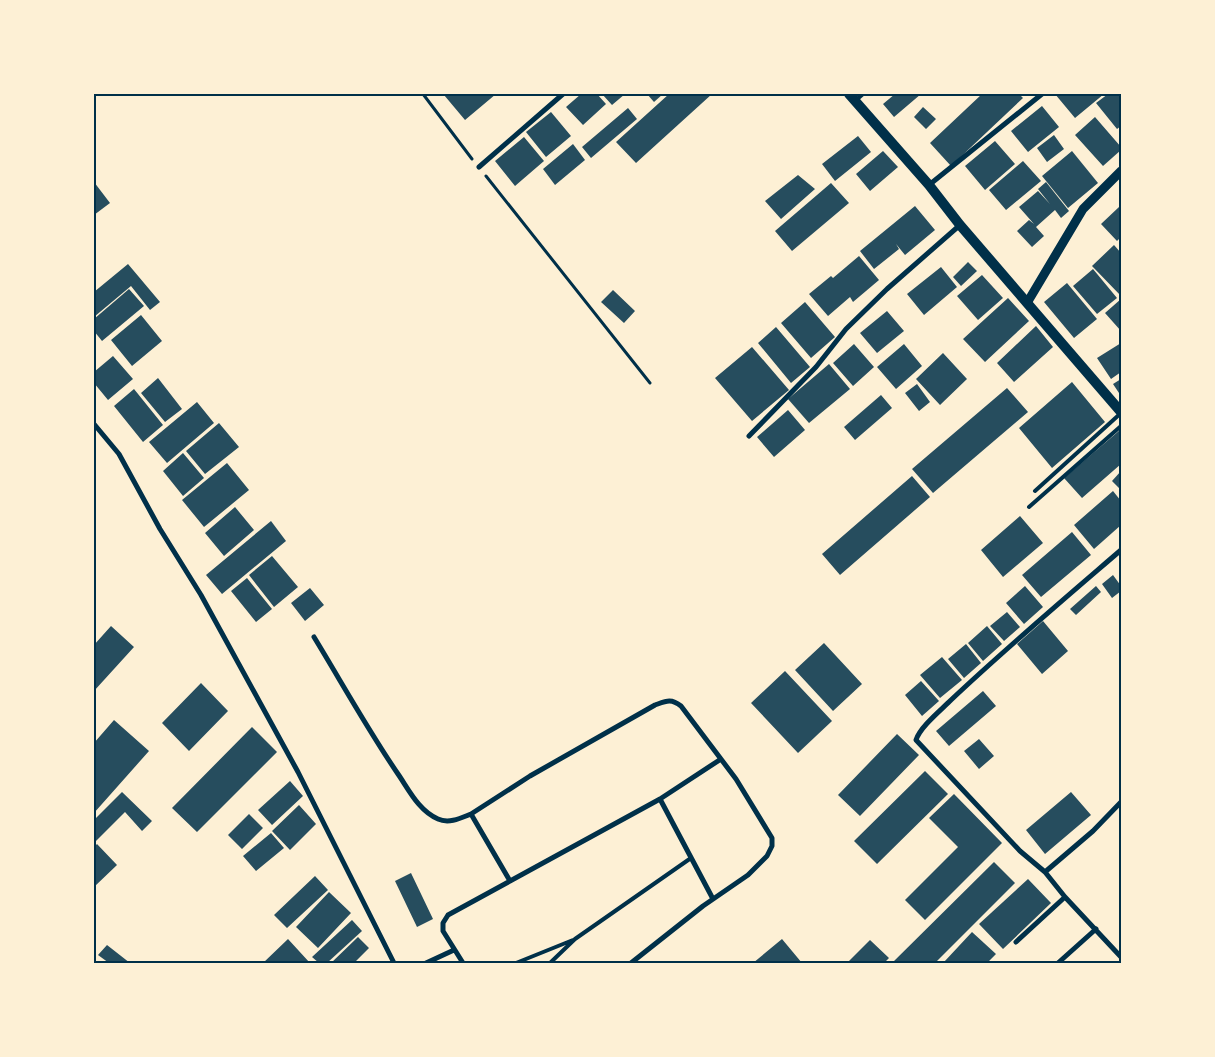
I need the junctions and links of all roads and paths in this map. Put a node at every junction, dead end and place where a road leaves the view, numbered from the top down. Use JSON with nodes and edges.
{"nodes":[{"id":1,"x":423,"y":94,"type":"edge"},
{"id":2,"x":563,"y":94,"type":"edge"},
{"id":3,"x":1042,"y":94,"type":"edge"},
{"id":4,"x":856,"y":96,"type":"edge"},
{"id":5,"x":479,"y":167,"type":"junction"},
{"id":6,"x":1121,"y":171,"type":"edge"},
{"id":7,"x":929,"y":185,"type":"junction"},
{"id":8,"x":960,"y":225,"type":"junction"},
{"id":9,"x":1027,"y":303,"type":"junction"},
{"id":10,"x":650,"y":383,"type":"dead end"},
{"id":11,"x":1121,"y":413,"type":"edge"},
{"id":12,"x":94,"y":424,"type":"edge"},
{"id":13,"x":1121,"y":426,"type":"edge"},
{"id":14,"x":749,"y":436,"type":"dead end"},
{"id":15,"x":1034,"y":491,"type":"dead end"},
{"id":16,"x":1030,"y":507,"type":"dead end"},
{"id":17,"x":1121,"y":550,"type":"edge"},
{"id":18,"x":314,"y":637,"type":"dead end"},
{"id":19,"x":721,"y":759,"type":"junction"},
{"id":20,"x":660,"y":800,"type":"junction"},
{"id":21,"x":1121,"y":802,"type":"edge"},
{"id":22,"x":471,"y":814,"type":"junction"},
{"id":23,"x":691,"y":858,"type":"junction"},
{"id":24,"x":1045,"y":872,"type":"junction"},
{"id":25,"x":510,"y":881,"type":"junction"},
{"id":26,"x":1066,"y":897,"type":"junction"},
{"id":27,"x":713,"y":899,"type":"junction"},
{"id":28,"x":1096,"y":929,"type":"junction"},
{"id":29,"x":575,"y":939,"type":"junction"},
{"id":30,"x":1016,"y":942,"type":"dead end"},
{"id":31,"x":454,"y":950,"type":"junction"},
{"id":32,"x":1121,"y":957,"type":"edge"},
{"id":33,"x":394,"y":963,"type":"edge"},
{"id":34,"x":426,"y":963,"type":"edge"},
{"id":35,"x":463,"y":963,"type":"edge"},
{"id":36,"x":516,"y":963,"type":"edge"},
{"id":37,"x":550,"y":963,"type":"edge"},
{"id":38,"x":631,"y":963,"type":"edge"},
{"id":39,"x":1058,"y":963,"type":"edge"}],
"edges":[{"from":1,"to":5,"type":"path"},
{"from":2,"to":5,"type":"street"},
{"from":3,"to":7,"type":"street"},
{"from":4,"to":7,"type":"main road"},
{"from":5,"to":10,"type":"path"},
{"from":6,"to":9,"type":"street"},
{"from":7,"to":8,"type":"main road"},
{"from":8,"to":9,"type":"main road"},
{"from":8,"to":14,"type":"street"},
{"from":9,"to":11,"type":"main road"},
{"from":11,"to":15,"type":"lane"},
{"from":12,"to":33,"type":"street"},
{"from":13,"to":16,"type":"lane"},
{"from":17,"to":24,"type":"street"},
{"from":18,"to":22,"type":"street"},
{"from":19,"to":20,"type":"street"},
{"from":19,"to":22,"type":"street"},
{"from":19,"to":27,"type":"street"},
{"from":20,"to":23,"type":"street"},
{"from":20,"to":25,"type":"street"},
{"from":21,"to":24,"type":"street"},
{"from":22,"to":25,"type":"street"},
{"from":23,"to":27,"type":"street"},
{"from":23,"to":29,"type":"lane"},
{"from":24,"to":26,"type":"street"},
{"from":25,"to":31,"type":"street"},
{"from":26,"to":28,"type":"street"},
{"from":26,"to":30,"type":"street"},
{"from":27,"to":38,"type":"street"},
{"from":28,"to":32,"type":"street"},
{"from":28,"to":39,"type":"street"},
{"from":29,"to":36,"type":"lane"},
{"from":29,"to":37,"type":"lane"},
{"from":31,"to":34,"type":"street"},
{"from":31,"to":35,"type":"street"}]}
